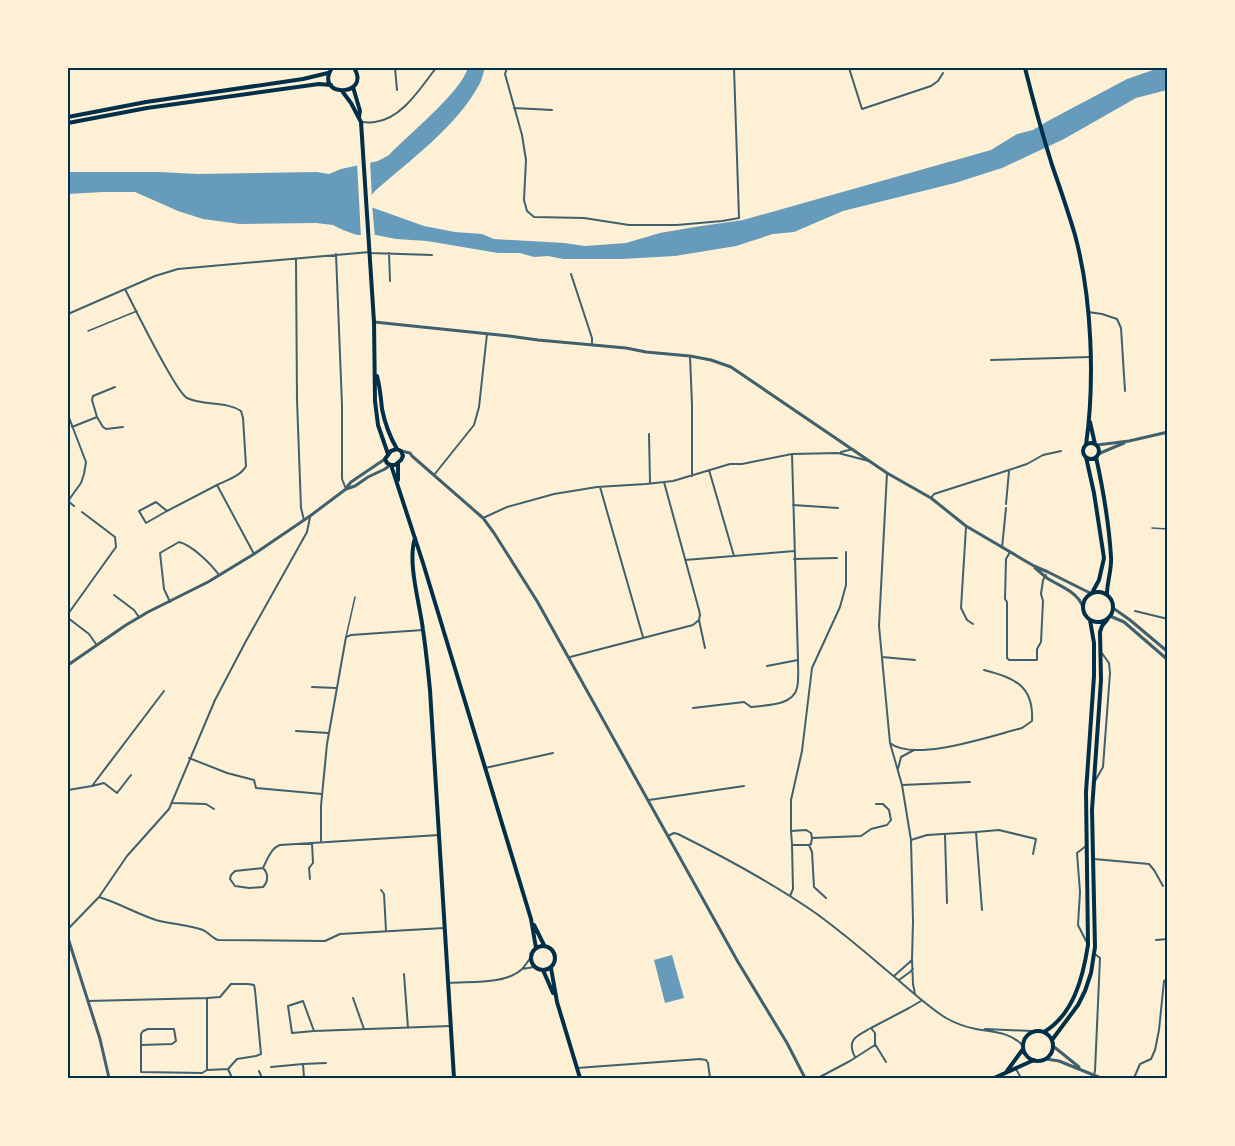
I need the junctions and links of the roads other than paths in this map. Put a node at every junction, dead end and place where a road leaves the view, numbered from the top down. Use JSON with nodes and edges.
{"nodes":[{"id":1,"x":332,"y":68,"type":"edge"},
{"id":2,"x":354,"y":68,"type":"edge"},
{"id":3,"x":395,"y":68,"type":"edge"},
{"id":4,"x":436,"y":68,"type":"edge"},
{"id":5,"x":507,"y":68,"type":"edge"},
{"id":6,"x":734,"y":68,"type":"edge"},
{"id":7,"x":849,"y":68,"type":"edge"},
{"id":8,"x":1025,"y":68,"type":"edge"},
{"id":9,"x":328,"y":73,"type":"junction"},
{"id":10,"x":943,"y":73,"type":"dead end"},
{"id":11,"x":331,"y":85,"type":"junction"},
{"id":12,"x":353,"y":87,"type":"junction"},
{"id":13,"x":397,"y":90,"type":"dead end"},
{"id":14,"x":342,"y":91,"type":"junction"},
{"id":15,"x":515,"y":109,"type":"junction"},
{"id":16,"x":552,"y":110,"type":"dead end"},
{"id":17,"x":68,"y":117,"type":"edge"},
{"id":18,"x":360,"y":120,"type":"junction"},
{"id":19,"x":68,"y":123,"type":"edge"},
{"id":20,"x":370,"y":253,"type":"junction"},
{"id":21,"x":389,"y":253,"type":"junction"},
{"id":22,"x":336,"y":254,"type":"junction"},
{"id":23,"x":432,"y":255,"type":"dead end"},
{"id":24,"x":296,"y":259,"type":"junction"},
{"id":25,"x":572,"y":274,"type":"dead end"},
{"id":26,"x":390,"y":281,"type":"dead end"},
{"id":27,"x":125,"y":289,"type":"junction"},
{"id":28,"x":137,"y":311,"type":"junction"},
{"id":29,"x":1088,"y":312,"type":"junction"},
{"id":30,"x":68,"y":314,"type":"edge"},
{"id":31,"x":374,"y":322,"type":"junction"},
{"id":32,"x":88,"y":331,"type":"dead end"},
{"id":33,"x":487,"y":334,"type":"junction"},
{"id":34,"x":592,"y":345,"type":"junction"},
{"id":35,"x":690,"y":356,"type":"junction"},
{"id":36,"x":1090,"y":357,"type":"junction"},
{"id":37,"x":991,"y":360,"type":"dead end"},
{"id":38,"x":375,"y":371,"type":"junction"},
{"id":39,"x":115,"y":387,"type":"dead end"},
{"id":40,"x":1125,"y":391,"type":"dead end"},
{"id":41,"x":68,"y":415,"type":"edge"},
{"id":42,"x":97,"y":417,"type":"junction"},
{"id":43,"x":1090,"y":419,"type":"junction"},
{"id":44,"x":72,"y":427,"type":"junction"},
{"id":45,"x":123,"y":427,"type":"dead end"},
{"id":46,"x":1167,"y":432,"type":"edge"},
{"id":47,"x":649,"y":434,"type":"dead end"},
{"id":48,"x":1129,"y":441,"type":"junction"},
{"id":49,"x":1086,"y":445,"type":"junction"},
{"id":50,"x":1096,"y":445,"type":"junction"},
{"id":51,"x":853,"y":449,"type":"junction"},
{"id":52,"x":399,"y":451,"type":"junction"},
{"id":53,"x":1061,"y":451,"type":"dead end"},
{"id":54,"x":792,"y":453,"type":"junction"},
{"id":55,"x":838,"y":453,"type":"junction"},
{"id":56,"x":388,"y":454,"type":"junction"},
{"id":57,"x":412,"y":456,"type":"junction"},
{"id":58,"x":1097,"y":456,"type":"junction"},
{"id":59,"x":1086,"y":457,"type":"junction"},
{"id":60,"x":402,"y":458,"type":"junction"},
{"id":61,"x":386,"y":459,"type":"junction"},
{"id":62,"x":871,"y":461,"type":"junction"},
{"id":63,"x":398,"y":463,"type":"junction"},
{"id":64,"x":391,"y":465,"type":"junction"},
{"id":65,"x":708,"y":470,"type":"junction"},
{"id":66,"x":1009,"y":470,"type":"junction"},
{"id":67,"x":887,"y":473,"type":"junction"},
{"id":68,"x":434,"y":476,"type":"junction"},
{"id":69,"x":692,"y":476,"type":"junction"},
{"id":70,"x":664,"y":482,"type":"junction"},
{"id":71,"x":398,"y":484,"type":"junction"},
{"id":72,"x":650,"y":484,"type":"junction"},
{"id":73,"x":217,"y":485,"type":"junction"},
{"id":74,"x":600,"y":487,"type":"junction"},
{"id":75,"x":346,"y":489,"type":"junction"},
{"id":76,"x":931,"y":498,"type":"junction"},
{"id":77,"x":68,"y":501,"type":"edge"},
{"id":78,"x":793,"y":505,"type":"junction"},
{"id":79,"x":74,"y":506,"type":"dead end"},
{"id":80,"x":838,"y":508,"type":"dead end"},
{"id":81,"x":167,"y":511,"type":"junction"},
{"id":82,"x":82,"y":512,"type":"dead end"},
{"id":83,"x":310,"y":516,"type":"junction"},
{"id":84,"x":483,"y":518,"type":"junction"},
{"id":85,"x":304,"y":520,"type":"junction"},
{"id":86,"x":966,"y":525,"type":"junction"},
{"id":87,"x":1152,"y":528,"type":"dead end"},
{"id":88,"x":1167,"y":529,"type":"edge"},
{"id":89,"x":415,"y":538,"type":"junction"},
{"id":90,"x":1002,"y":548,"type":"junction"},
{"id":91,"x":794,"y":551,"type":"junction"},
{"id":92,"x":846,"y":552,"type":"dead end"},
{"id":93,"x":1010,"y":552,"type":"junction"},
{"id":94,"x":254,"y":554,"type":"junction"},
{"id":95,"x":734,"y":556,"type":"junction"},
{"id":96,"x":837,"y":558,"type":"dead end"},
{"id":97,"x":794,"y":559,"type":"junction"},
{"id":98,"x":685,"y":560,"type":"junction"},
{"id":99,"x":1034,"y":567,"type":"junction"},
{"id":100,"x":1048,"y":572,"type":"junction"},
{"id":101,"x":219,"y":575,"type":"junction"},
{"id":102,"x":1045,"y":576,"type":"junction"},
{"id":103,"x":1091,"y":593,"type":"junction"},
{"id":104,"x":1107,"y":594,"type":"junction"},
{"id":105,"x":114,"y":595,"type":"dead end"},
{"id":106,"x":355,"y":597,"type":"dead end"},
{"id":107,"x":170,"y":602,"type":"junction"},
{"id":108,"x":1083,"y":605,"type":"junction"},
{"id":109,"x":1113,"y":608,"type":"junction"},
{"id":110,"x":1135,"y":611,"type":"dead end"},
{"id":111,"x":68,"y":616,"type":"edge"},
{"id":112,"x":139,"y":617,"type":"junction"},
{"id":113,"x":1108,"y":618,"type":"junction"},
{"id":114,"x":1167,"y":619,"type":"edge"},
{"id":115,"x":1090,"y":620,"type":"junction"},
{"id":116,"x":699,"y":621,"type":"junction"},
{"id":117,"x":973,"y":624,"type":"dead end"},
{"id":118,"x":423,"y":630,"type":"junction"},
{"id":119,"x":346,"y":637,"type":"junction"},
{"id":120,"x":643,"y":637,"type":"junction"},
{"id":121,"x":96,"y":645,"type":"junction"},
{"id":122,"x":705,"y":648,"type":"dead end"},
{"id":123,"x":1101,"y":652,"type":"junction"},
{"id":124,"x":1167,"y":652,"type":"edge"},
{"id":125,"x":569,"y":657,"type":"junction"},
{"id":126,"x":882,"y":657,"type":"junction"},
{"id":127,"x":798,"y":660,"type":"junction"},
{"id":128,"x":915,"y":660,"type":"dead end"},
{"id":129,"x":1167,"y":660,"type":"edge"},
{"id":130,"x":68,"y":665,"type":"edge"},
{"id":131,"x":767,"y":666,"type":"dead end"},
{"id":132,"x":984,"y":670,"type":"dead end"},
{"id":133,"x":312,"y":687,"type":"dead end"},
{"id":134,"x":336,"y":688,"type":"junction"},
{"id":135,"x":164,"y":691,"type":"dead end"},
{"id":136,"x":693,"y":708,"type":"dead end"},
{"id":137,"x":296,"y":731,"type":"dead end"},
{"id":138,"x":328,"y":733,"type":"junction"},
{"id":139,"x":890,"y":743,"type":"junction"},
{"id":140,"x":914,"y":750,"type":"junction"},
{"id":141,"x":553,"y":753,"type":"dead end"},
{"id":142,"x":189,"y":758,"type":"junction"},
{"id":143,"x":485,"y":768,"type":"junction"},
{"id":144,"x":898,"y":770,"type":"junction"},
{"id":145,"x":131,"y":775,"type":"dead end"},
{"id":146,"x":970,"y":782,"type":"dead end"},
{"id":147,"x":1094,"y":783,"type":"junction"},
{"id":148,"x":902,"y":785,"type":"junction"},
{"id":149,"x":92,"y":786,"type":"junction"},
{"id":150,"x":744,"y":786,"type":"dead end"},
{"id":151,"x":68,"y":790,"type":"edge"},
{"id":152,"x":322,"y":794,"type":"junction"},
{"id":153,"x":648,"y":800,"type":"junction"},
{"id":154,"x":172,"y":803,"type":"junction"},
{"id":155,"x":876,"y":804,"type":"dead end"},
{"id":156,"x":214,"y":809,"type":"dead end"},
{"id":157,"x":791,"y":831,"type":"junction"},
{"id":158,"x":976,"y":832,"type":"junction"},
{"id":159,"x":945,"y":834,"type":"junction"},
{"id":160,"x":439,"y":835,"type":"junction"},
{"id":161,"x":668,"y":836,"type":"junction"},
{"id":162,"x":812,"y":838,"type":"junction"},
{"id":163,"x":911,"y":840,"type":"junction"},
{"id":164,"x":312,"y":843,"type":"junction"},
{"id":165,"x":321,"y":843,"type":"junction"},
{"id":166,"x":809,"y":845,"type":"junction"},
{"id":167,"x":792,"y":846,"type":"junction"},
{"id":168,"x":1086,"y":846,"type":"junction"},
{"id":169,"x":1033,"y":854,"type":"dead end"},
{"id":170,"x":1094,"y":860,"type":"junction"},
{"id":171,"x":263,"y":868,"type":"junction"},
{"id":172,"x":310,"y":879,"type":"dead end"},
{"id":173,"x":1163,"y":886,"type":"dead end"},
{"id":174,"x":381,"y":890,"type":"dead end"},
{"id":175,"x":790,"y":896,"type":"junction"},
{"id":176,"x":99,"y":897,"type":"junction"},
{"id":177,"x":826,"y":898,"type":"dead end"},
{"id":178,"x":947,"y":903,"type":"dead end"},
{"id":179,"x":982,"y":910,"type":"dead end"},
{"id":180,"x":531,"y":919,"type":"junction"},
{"id":181,"x":444,"y":928,"type":"junction"},
{"id":182,"x":68,"y":929,"type":"edge"},
{"id":183,"x":386,"y":932,"type":"junction"},
{"id":184,"x":68,"y":938,"type":"edge"},
{"id":185,"x":1167,"y":939,"type":"edge"},
{"id":186,"x":1156,"y":940,"type":"dead end"},
{"id":187,"x":1088,"y":945,"type":"junction"},
{"id":188,"x":544,"y":946,"type":"junction"},
{"id":189,"x":536,"y":948,"type":"junction"},
{"id":190,"x":1094,"y":953,"type":"junction"},
{"id":191,"x":531,"y":957,"type":"junction"},
{"id":192,"x":912,"y":960,"type":"junction"},
{"id":193,"x":534,"y":967,"type":"junction"},
{"id":194,"x":551,"y":968,"type":"junction"},
{"id":195,"x":913,"y":968,"type":"junction"},
{"id":196,"x":522,"y":969,"type":"junction"},
{"id":197,"x":543,"y":970,"type":"junction"},
{"id":198,"x":404,"y":974,"type":"dead end"},
{"id":199,"x":894,"y":976,"type":"junction"},
{"id":200,"x":1167,"y":978,"type":"edge"},
{"id":201,"x":899,"y":980,"type":"junction"},
{"id":202,"x":448,"y":983,"type":"junction"},
{"id":203,"x":915,"y":994,"type":"junction"},
{"id":204,"x":207,"y":998,"type":"junction"},
{"id":205,"x":353,"y":998,"type":"dead end"},
{"id":206,"x":921,"y":1000,"type":"junction"},
{"id":207,"x":88,"y":1001,"type":"junction"},
{"id":208,"x":557,"y":1002,"type":"junction"},
{"id":209,"x":450,"y":1026,"type":"junction"},
{"id":210,"x":408,"y":1028,"type":"junction"},
{"id":211,"x":871,"y":1028,"type":"junction"},
{"id":212,"x":364,"y":1029,"type":"junction"},
{"id":213,"x":976,"y":1029,"type":"junction"},
{"id":214,"x":314,"y":1031,"type":"junction"},
{"id":215,"x":1032,"y":1031,"type":"junction"},
{"id":216,"x":1044,"y":1032,"type":"junction"},
{"id":217,"x":1052,"y":1040,"type":"junction"},
{"id":218,"x":875,"y":1044,"type":"junction"},
{"id":219,"x":141,"y":1045,"type":"junction"},
{"id":220,"x":1053,"y":1046,"type":"junction"},
{"id":221,"x":1022,"y":1047,"type":"junction"},
{"id":222,"x":855,"y":1057,"type":"junction"},
{"id":223,"x":1046,"y":1059,"type":"junction"},
{"id":224,"x":1034,"y":1060,"type":"junction"},
{"id":225,"x":886,"y":1062,"type":"dead end"},
{"id":226,"x":326,"y":1063,"type":"dead end"},
{"id":227,"x":303,"y":1064,"type":"junction"},
{"id":228,"x":271,"y":1066,"type":"dead end"},
{"id":229,"x":577,"y":1068,"type":"junction"},
{"id":230,"x":228,"y":1069,"type":"junction"},
{"id":231,"x":1016,"y":1069,"type":"junction"},
{"id":232,"x":207,"y":1070,"type":"junction"},
{"id":233,"x":1082,"y":1070,"type":"junction"},
{"id":234,"x":259,"y":1071,"type":"dead end"},
{"id":235,"x":1007,"y":1072,"type":"junction"},
{"id":236,"x":1094,"y":1075,"type":"junction"},
{"id":237,"x":109,"y":1078,"type":"edge"},
{"id":238,"x":232,"y":1078,"type":"edge"},
{"id":239,"x":262,"y":1078,"type":"edge"},
{"id":240,"x":304,"y":1078,"type":"edge"},
{"id":241,"x":454,"y":1078,"type":"edge"},
{"id":242,"x":580,"y":1078,"type":"edge"},
{"id":243,"x":710,"y":1078,"type":"edge"},
{"id":244,"x":805,"y":1078,"type":"edge"},
{"id":245,"x":818,"y":1078,"type":"edge"},
{"id":246,"x":994,"y":1078,"type":"edge"},
{"id":247,"x":1021,"y":1078,"type":"edge"},
{"id":248,"x":1101,"y":1078,"type":"edge"},
{"id":249,"x":1134,"y":1078,"type":"edge"}],
"edges":[{"from":1,"to":9,"type":"main road"},
{"from":2,"to":12,"type":"main road"},
{"from":3,"to":13,"type":"street"},
{"from":4,"to":18,"type":"street"},
{"from":5,"to":15,"type":"street"},
{"from":6,"to":15,"type":"street"},
{"from":7,"to":10,"type":"street"},
{"from":8,"to":29,"type":"main road"},
{"from":9,"to":11,"type":"main road"},
{"from":9,"to":17,"type":"main road"},
{"from":11,"to":14,"type":"main road"},
{"from":11,"to":19,"type":"main road"},
{"from":12,"to":14,"type":"main road"},
{"from":12,"to":18,"type":"main road"},
{"from":14,"to":18,"type":"main road"},
{"from":15,"to":16,"type":"street"},
{"from":18,"to":20,"type":"main road"},
{"from":20,"to":21,"type":"street"},
{"from":20,"to":22,"type":"street"},
{"from":20,"to":31,"type":"main road"},
{"from":21,"to":23,"type":"street"},
{"from":21,"to":26,"type":"street"},
{"from":22,"to":24,"type":"street"},
{"from":22,"to":75,"type":"street"},
{"from":24,"to":27,"type":"street"},
{"from":24,"to":85,"type":"street"},
{"from":25,"to":34,"type":"street"},
{"from":27,"to":28,"type":"street"},
{"from":27,"to":30,"type":"street"},
{"from":28,"to":32,"type":"lane"},
{"from":28,"to":73,"type":"street"},
{"from":29,"to":36,"type":"main road"},
{"from":29,"to":40,"type":"street"},
{"from":31,"to":33,"type":"street"},
{"from":31,"to":38,"type":"main road"},
{"from":33,"to":34,"type":"street"},
{"from":33,"to":68,"type":"street"},
{"from":34,"to":35,"type":"street"},
{"from":35,"to":51,"type":"street"},
{"from":35,"to":69,"type":"street"},
{"from":36,"to":37,"type":"street"},
{"from":36,"to":43,"type":"main road"},
{"from":38,"to":52,"type":"main road"},
{"from":38,"to":56,"type":"main road"},
{"from":39,"to":42,"type":"street"},
{"from":41,"to":44,"type":"street"},
{"from":42,"to":44,"type":"street"},
{"from":42,"to":45,"type":"street"},
{"from":43,"to":49,"type":"main road"},
{"from":43,"to":50,"type":"main road"},
{"from":44,"to":77,"type":"street"},
{"from":46,"to":48,"type":"street"},
{"from":47,"to":72,"type":"street"},
{"from":48,"to":50,"type":"street"},
{"from":48,"to":58,"type":"street"},
{"from":49,"to":50,"type":"main road"},
{"from":49,"to":59,"type":"main road"},
{"from":50,"to":58,"type":"main road"},
{"from":51,"to":55,"type":"street"},
{"from":51,"to":62,"type":"street"},
{"from":52,"to":56,"type":"main road"},
{"from":52,"to":57,"type":"street"},
{"from":52,"to":60,"type":"main road"},
{"from":53,"to":66,"type":"street"},
{"from":54,"to":55,"type":"street"},
{"from":54,"to":65,"type":"street"},
{"from":54,"to":78,"type":"street"},
{"from":55,"to":62,"type":"street"},
{"from":56,"to":61,"type":"main road"},
{"from":57,"to":60,"type":"street"},
{"from":57,"to":68,"type":"street"},
{"from":58,"to":59,"type":"main road"},
{"from":58,"to":104,"type":"main road"},
{"from":59,"to":103,"type":"main road"},
{"from":60,"to":63,"type":"main road"},
{"from":61,"to":64,"type":"main road"},
{"from":61,"to":75,"type":"street"},
{"from":62,"to":67,"type":"street"},
{"from":63,"to":64,"type":"main road"},
{"from":63,"to":71,"type":"main road"},
{"from":64,"to":71,"type":"main road"},
{"from":64,"to":75,"type":"street"},
{"from":65,"to":69,"type":"street"},
{"from":65,"to":95,"type":"street"},
{"from":66,"to":76,"type":"street"},
{"from":66,"to":90,"type":"street"},
{"from":67,"to":76,"type":"street"},
{"from":67,"to":126,"type":"street"},
{"from":68,"to":84,"type":"street"},
{"from":69,"to":70,"type":"street"},
{"from":70,"to":72,"type":"street"},
{"from":70,"to":98,"type":"street"},
{"from":71,"to":89,"type":"main road"},
{"from":72,"to":74,"type":"street"},
{"from":73,"to":81,"type":"street"},
{"from":73,"to":94,"type":"street"},
{"from":74,"to":84,"type":"street"},
{"from":74,"to":120,"type":"street"},
{"from":75,"to":83,"type":"street"},
{"from":76,"to":86,"type":"street"},
{"from":77,"to":79,"type":"street"},
{"from":78,"to":80,"type":"street"},
{"from":78,"to":91,"type":"street"},
{"from":81,"to":81,"type":"street"},
{"from":82,"to":111,"type":"street"},
{"from":83,"to":85,"type":"street"},
{"from":83,"to":142,"type":"street"},
{"from":84,"to":125,"type":"street"},
{"from":85,"to":94,"type":"street"},
{"from":86,"to":90,"type":"street"},
{"from":86,"to":117,"type":"street"},
{"from":87,"to":88,"type":"lane"},
{"from":89,"to":118,"type":"main road"},
{"from":89,"to":143,"type":"main road"},
{"from":90,"to":93,"type":"street"},
{"from":91,"to":95,"type":"street"},
{"from":91,"to":97,"type":"street"},
{"from":92,"to":157,"type":"street"},
{"from":93,"to":99,"type":"street"},
{"from":93,"to":102,"type":"street"},
{"from":94,"to":101,"type":"street"},
{"from":95,"to":98,"type":"street"},
{"from":96,"to":97,"type":"street"},
{"from":97,"to":127,"type":"street"},
{"from":98,"to":116,"type":"street"},
{"from":99,"to":100,"type":"street"},
{"from":99,"to":102,"type":"street"},
{"from":100,"to":102,"type":"street"},
{"from":100,"to":103,"type":"street"},
{"from":101,"to":107,"type":"street"},
{"from":101,"to":107,"type":"street"},
{"from":102,"to":108,"type":"street"},
{"from":103,"to":104,"type":"main road"},
{"from":103,"to":108,"type":"main road"},
{"from":104,"to":109,"type":"main road"},
{"from":105,"to":112,"type":"street"},
{"from":106,"to":119,"type":"lane"},
{"from":107,"to":112,"type":"street"},
{"from":108,"to":115,"type":"main road"},
{"from":109,"to":113,"type":"main road"},
{"from":109,"to":124,"type":"street"},
{"from":110,"to":114,"type":"street"},
{"from":111,"to":121,"type":"street"},
{"from":112,"to":121,"type":"street"},
{"from":113,"to":115,"type":"main road"},
{"from":113,"to":123,"type":"main road"},
{"from":113,"to":129,"type":"street"},
{"from":115,"to":168,"type":"main road"},
{"from":116,"to":120,"type":"street"},
{"from":116,"to":122,"type":"street"},
{"from":118,"to":119,"type":"street"},
{"from":118,"to":160,"type":"main road"},
{"from":119,"to":134,"type":"street"},
{"from":120,"to":125,"type":"street"},
{"from":121,"to":130,"type":"street"},
{"from":123,"to":147,"type":"main road"},
{"from":123,"to":147,"type":"street"},
{"from":125,"to":153,"type":"street"},
{"from":126,"to":128,"type":"street"},
{"from":126,"to":139,"type":"street"},
{"from":127,"to":131,"type":"street"},
{"from":127,"to":136,"type":"street"},
{"from":132,"to":140,"type":"street"},
{"from":133,"to":134,"type":"street"},
{"from":134,"to":138,"type":"street"},
{"from":135,"to":149,"type":"street"},
{"from":137,"to":138,"type":"street"},
{"from":138,"to":152,"type":"street"},
{"from":139,"to":140,"type":"street"},
{"from":139,"to":144,"type":"street"},
{"from":140,"to":144,"type":"street"},
{"from":141,"to":143,"type":"street"},
{"from":142,"to":152,"type":"street"},
{"from":142,"to":154,"type":"street"},
{"from":143,"to":180,"type":"main road"},
{"from":144,"to":148,"type":"street"},
{"from":145,"to":149,"type":"street"},
{"from":146,"to":148,"type":"street"},
{"from":147,"to":170,"type":"main road"},
{"from":148,"to":163,"type":"street"},
{"from":149,"to":151,"type":"street"},
{"from":150,"to":153,"type":"street"},
{"from":152,"to":165,"type":"street"},
{"from":153,"to":161,"type":"street"},
{"from":154,"to":156,"type":"street"},
{"from":154,"to":176,"type":"street"},
{"from":155,"to":162,"type":"street"},
{"from":157,"to":162,"type":"street"},
{"from":157,"to":167,"type":"street"},
{"from":158,"to":159,"type":"street"},
{"from":158,"to":169,"type":"street"},
{"from":158,"to":179,"type":"street"},
{"from":159,"to":163,"type":"street"},
{"from":159,"to":178,"type":"street"},
{"from":160,"to":165,"type":"street"},
{"from":160,"to":181,"type":"main road"},
{"from":161,"to":175,"type":"street"},
{"from":161,"to":244,"type":"street"},
{"from":162,"to":166,"type":"street"},
{"from":163,"to":192,"type":"street"},
{"from":164,"to":165,"type":"street"},
{"from":164,"to":171,"type":"street"},
{"from":164,"to":172,"type":"street"},
{"from":166,"to":167,"type":"street"},
{"from":166,"to":177,"type":"street"},
{"from":167,"to":175,"type":"street"},
{"from":168,"to":187,"type":"main road"},
{"from":168,"to":187,"type":"street"},
{"from":170,"to":173,"type":"street"},
{"from":170,"to":190,"type":"main road"},
{"from":171,"to":171,"type":"street"},
{"from":174,"to":183,"type":"street"},
{"from":175,"to":199,"type":"street"},
{"from":176,"to":182,"type":"street"},
{"from":176,"to":183,"type":"street"},
{"from":180,"to":188,"type":"main road"},
{"from":180,"to":189,"type":"main road"},
{"from":181,"to":183,"type":"street"},
{"from":181,"to":202,"type":"main road"},
{"from":184,"to":207,"type":"street"},
{"from":185,"to":186,"type":"street"},
{"from":187,"to":216,"type":"main road"},
{"from":188,"to":189,"type":"main road"},
{"from":188,"to":194,"type":"main road"},
{"from":189,"to":191,"type":"main road"},
{"from":190,"to":217,"type":"main road"},
{"from":190,"to":236,"type":"street"},
{"from":191,"to":193,"type":"main road"},
{"from":191,"to":196,"type":"street"},
{"from":192,"to":195,"type":"street"},
{"from":192,"to":199,"type":"street"},
{"from":193,"to":196,"type":"street"},
{"from":193,"to":197,"type":"main road"},
{"from":194,"to":197,"type":"main road"},
{"from":194,"to":208,"type":"main road"},
{"from":195,"to":201,"type":"street"},
{"from":195,"to":203,"type":"street"},
{"from":196,"to":202,"type":"street"},
{"from":197,"to":208,"type":"main road"},
{"from":198,"to":210,"type":"street"},
{"from":199,"to":201,"type":"street"},
{"from":200,"to":249,"type":"street"},
{"from":201,"to":203,"type":"street"},
{"from":202,"to":209,"type":"main road"},
{"from":203,"to":206,"type":"street"},
{"from":204,"to":207,"type":"street"},
{"from":204,"to":230,"type":"street"},
{"from":204,"to":232,"type":"street"},
{"from":205,"to":212,"type":"street"},
{"from":206,"to":211,"type":"street"},
{"from":206,"to":213,"type":"street"},
{"from":207,"to":237,"type":"street"},
{"from":208,"to":229,"type":"main road"},
{"from":209,"to":210,"type":"street"},
{"from":209,"to":241,"type":"main road"},
{"from":210,"to":212,"type":"street"},
{"from":211,"to":218,"type":"street"},
{"from":211,"to":222,"type":"street"},
{"from":212,"to":214,"type":"street"},
{"from":213,"to":215,"type":"street"},
{"from":213,"to":221,"type":"street"},
{"from":214,"to":214,"type":"street"},
{"from":215,"to":216,"type":"main road"},
{"from":215,"to":221,"type":"main road"},
{"from":216,"to":217,"type":"main road"},
{"from":217,"to":220,"type":"main road"},
{"from":218,"to":222,"type":"street"},
{"from":218,"to":225,"type":"street"},
{"from":219,"to":219,"type":"street"},
{"from":219,"to":232,"type":"street"},
{"from":220,"to":223,"type":"main road"},
{"from":220,"to":233,"type":"street"},
{"from":221,"to":224,"type":"main road"},
{"from":221,"to":235,"type":"main road"},
{"from":222,"to":245,"type":"street"},
{"from":223,"to":224,"type":"main road"},
{"from":223,"to":233,"type":"street"},
{"from":224,"to":231,"type":"main road"},
{"from":226,"to":227,"type":"street"},
{"from":227,"to":228,"type":"street"},
{"from":227,"to":240,"type":"street"},
{"from":229,"to":242,"type":"main road"},
{"from":229,"to":243,"type":"street"},
{"from":230,"to":232,"type":"street"},
{"from":230,"to":238,"type":"street"},
{"from":231,"to":235,"type":"main road"},
{"from":231,"to":247,"type":"street"},
{"from":233,"to":236,"type":"street"},
{"from":234,"to":239,"type":"street"},
{"from":235,"to":246,"type":"main road"},
{"from":236,"to":248,"type":"street"}]}
